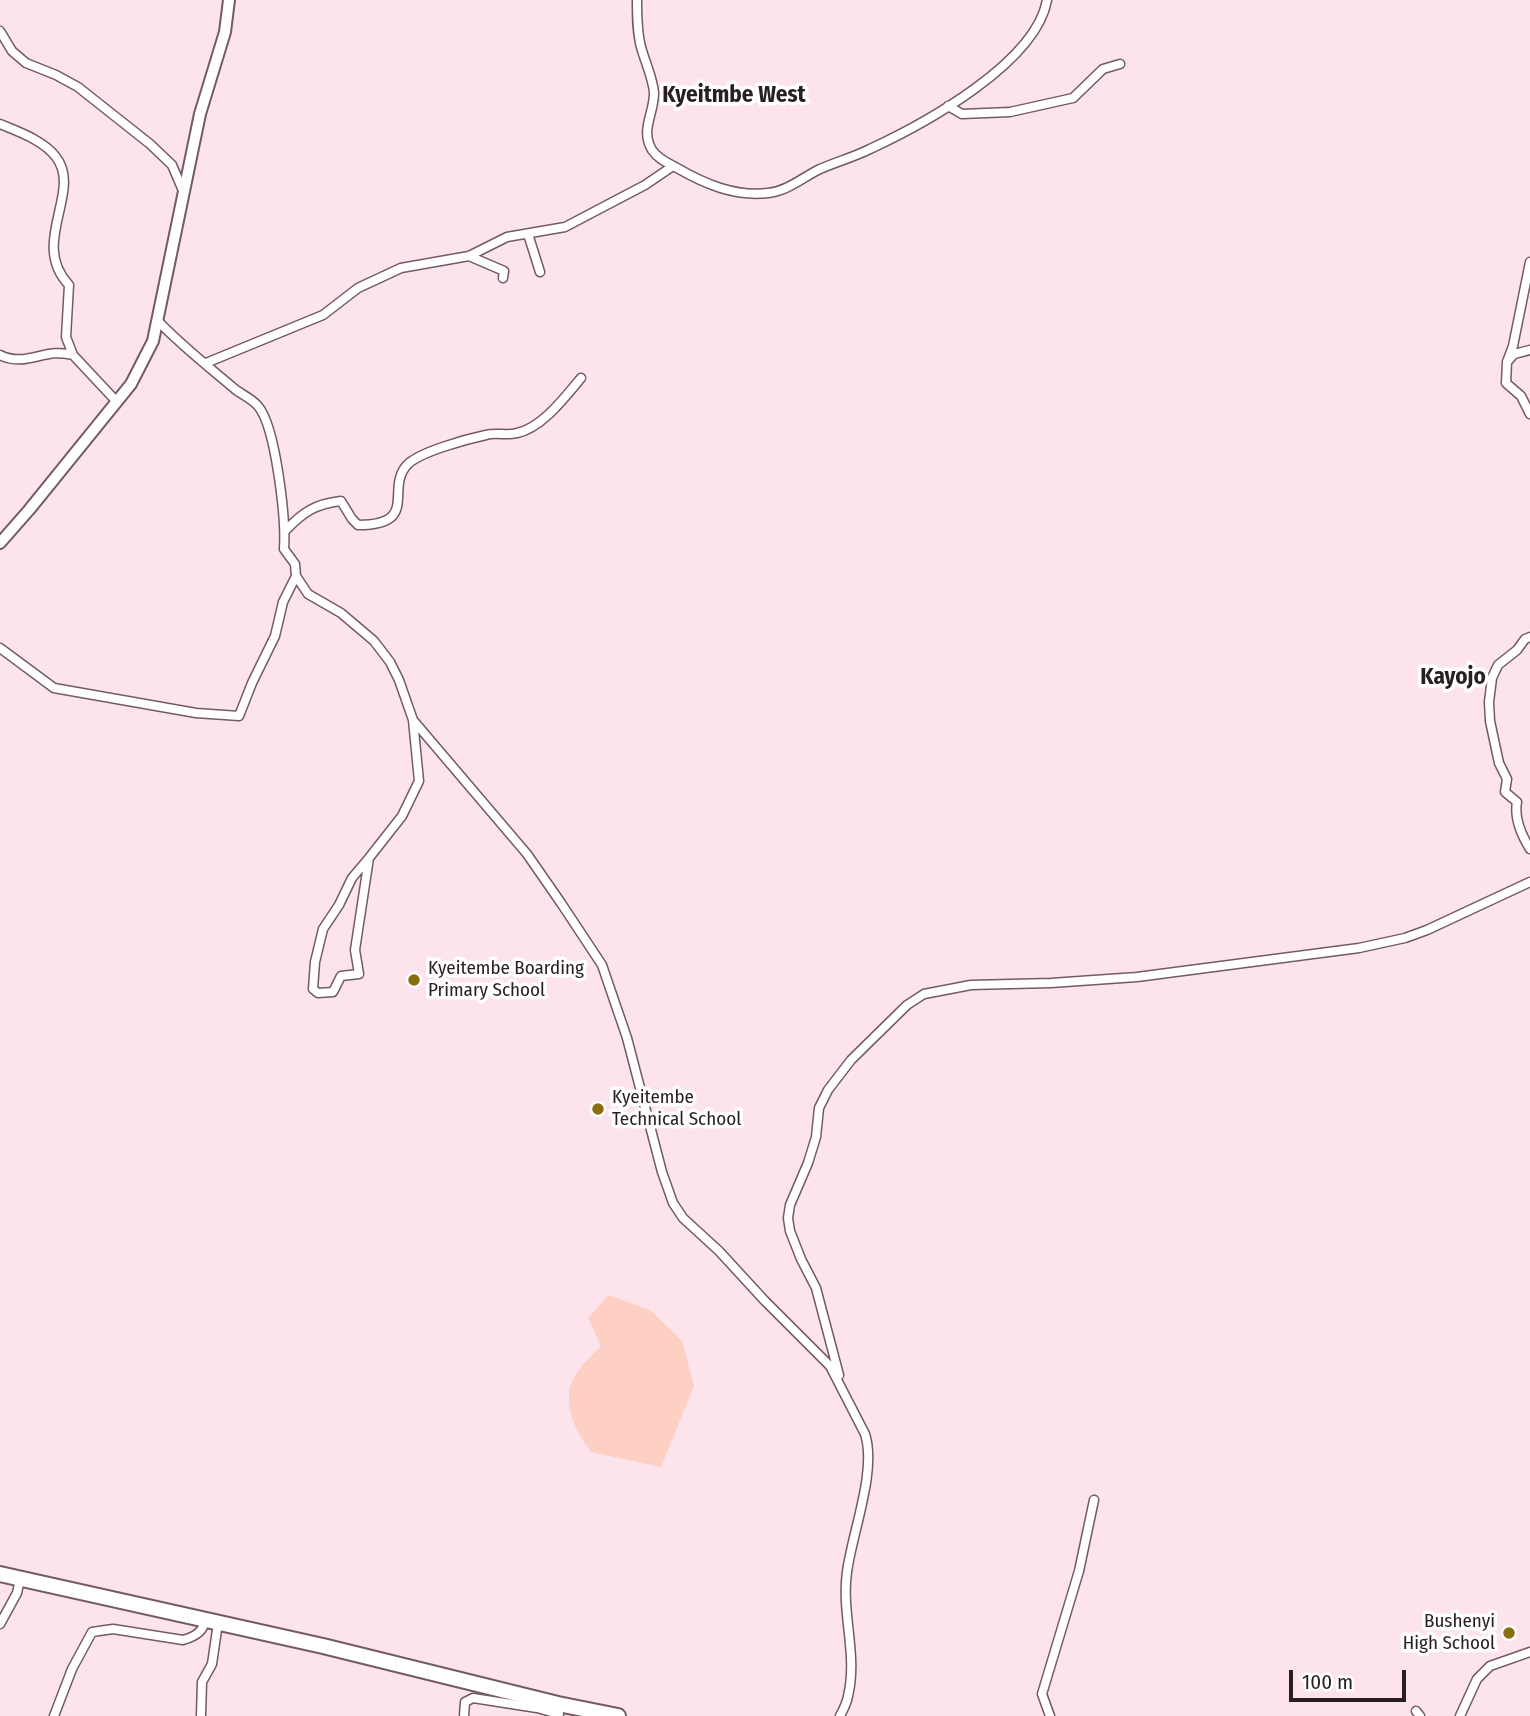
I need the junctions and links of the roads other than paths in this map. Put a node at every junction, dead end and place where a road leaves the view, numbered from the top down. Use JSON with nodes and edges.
{"nodes":[{"id":1,"x":229,"y":0,"type":"edge"},
{"id":2,"x":637,"y":0,"type":"edge"},
{"id":3,"x":1047,"y":0,"type":"edge"},
{"id":4,"x":0,"y":31,"type":"edge"},
{"id":5,"x":0,"y":49,"type":"edge"},
{"id":6,"x":13,"y":52,"type":"junction"},
{"id":7,"x":1120,"y":64,"type":"dead end"},
{"id":8,"x":948,"y":106,"type":"junction"},
{"id":9,"x":0,"y":124,"type":"edge"},
{"id":10,"x":659,"y":159,"type":"junction"},
{"id":11,"x":673,"y":166,"type":"junction"},
{"id":12,"x":660,"y":176,"type":"junction"},
{"id":13,"x":184,"y":193,"type":"junction"},
{"id":14,"x":528,"y":234,"type":"junction"},
{"id":15,"x":469,"y":256,"type":"junction"},
{"id":16,"x":1530,"y":262,"type":"edge"},
{"id":17,"x":540,"y":272,"type":"dead end"},
{"id":18,"x":502,"y":278,"type":"dead end"},
{"id":19,"x":159,"y":322,"type":"junction"},
{"id":20,"x":1530,"y":350,"type":"edge"},
{"id":21,"x":0,"y":355,"type":"edge"},
{"id":22,"x":73,"y":355,"type":"junction"},
{"id":23,"x":1507,"y":362,"type":"junction"},
{"id":24,"x":206,"y":363,"type":"junction"},
{"id":25,"x":580,"y":378,"type":"dead end"},
{"id":26,"x":117,"y":402,"type":"junction"},
{"id":27,"x":1530,"y":414,"type":"edge"},
{"id":28,"x":285,"y":531,"type":"junction"},
{"id":29,"x":0,"y":543,"type":"edge"},
{"id":30,"x":296,"y":576,"type":"junction"},
{"id":31,"x":1530,"y":637,"type":"edge"},
{"id":32,"x":0,"y":648,"type":"edge"},
{"id":33,"x":413,"y":720,"type":"junction"},
{"id":34,"x":1530,"y":849,"type":"edge"},
{"id":35,"x":369,"y":858,"type":"junction"},
{"id":36,"x":1530,"y":882,"type":"edge"},
{"id":37,"x":844,"y":1392,"type":"junction"},
{"id":38,"x":1094,"y":1500,"type":"dead end"},
{"id":39,"x":0,"y":1574,"type":"edge"},
{"id":40,"x":15,"y":1578,"type":"junction"},
{"id":41,"x":211,"y":1621,"type":"junction"},
{"id":42,"x":0,"y":1624,"type":"edge"},
{"id":43,"x":1530,"y":1652,"type":"edge"},
{"id":44,"x":559,"y":1711,"type":"edge"},
{"id":45,"x":54,"y":1716,"type":"edge"},
{"id":46,"x":201,"y":1716,"type":"edge"},
{"id":47,"x":464,"y":1716,"type":"edge"},
{"id":48,"x":618,"y":1716,"type":"edge"},
{"id":49,"x":840,"y":1716,"type":"edge"},
{"id":50,"x":1050,"y":1716,"type":"edge"},
{"id":51,"x":1460,"y":1716,"type":"edge"}],
"edges":[{"from":1,"to":13,"type":"street"},
{"from":2,"to":10,"type":"street"},
{"from":3,"to":8,"type":"street"},
{"from":4,"to":6,"type":"street"},
{"from":5,"to":6,"type":"street"},
{"from":6,"to":13,"type":"street"},
{"from":7,"to":8,"type":"street"},
{"from":8,"to":11,"type":"street"},
{"from":9,"to":22,"type":"street"},
{"from":10,"to":11,"type":"street"},
{"from":10,"to":12,"type":"street"},
{"from":11,"to":12,"type":"street"},
{"from":12,"to":14,"type":"street"},
{"from":13,"to":19,"type":"street"},
{"from":14,"to":15,"type":"street"},
{"from":14,"to":17,"type":"street"},
{"from":15,"to":18,"type":"street"},
{"from":15,"to":24,"type":"street"},
{"from":16,"to":23,"type":"street"},
{"from":19,"to":24,"type":"street"},
{"from":19,"to":26,"type":"street"},
{"from":20,"to":23,"type":"street"},
{"from":21,"to":22,"type":"street"},
{"from":22,"to":26,"type":"street"},
{"from":23,"to":27,"type":"street"},
{"from":24,"to":28,"type":"street"},
{"from":25,"to":28,"type":"street"},
{"from":26,"to":29,"type":"street"},
{"from":28,"to":30,"type":"street"},
{"from":30,"to":32,"type":"street"},
{"from":30,"to":33,"type":"street"},
{"from":31,"to":34,"type":"street"},
{"from":33,"to":35,"type":"street"},
{"from":33,"to":37,"type":"street"},
{"from":35,"to":35,"type":"street"},
{"from":36,"to":37,"type":"street"},
{"from":37,"to":49,"type":"street"},
{"from":38,"to":50,"type":"street"},
{"from":39,"to":40,"type":"main road"},
{"from":40,"to":41,"type":"main road"},
{"from":40,"to":42,"type":"street"},
{"from":41,"to":44,"type":"main road"},
{"from":41,"to":45,"type":"street"},
{"from":41,"to":46,"type":"street"},
{"from":43,"to":51,"type":"street"},
{"from":44,"to":47,"type":"street"},
{"from":44,"to":48,"type":"main road"}]}
